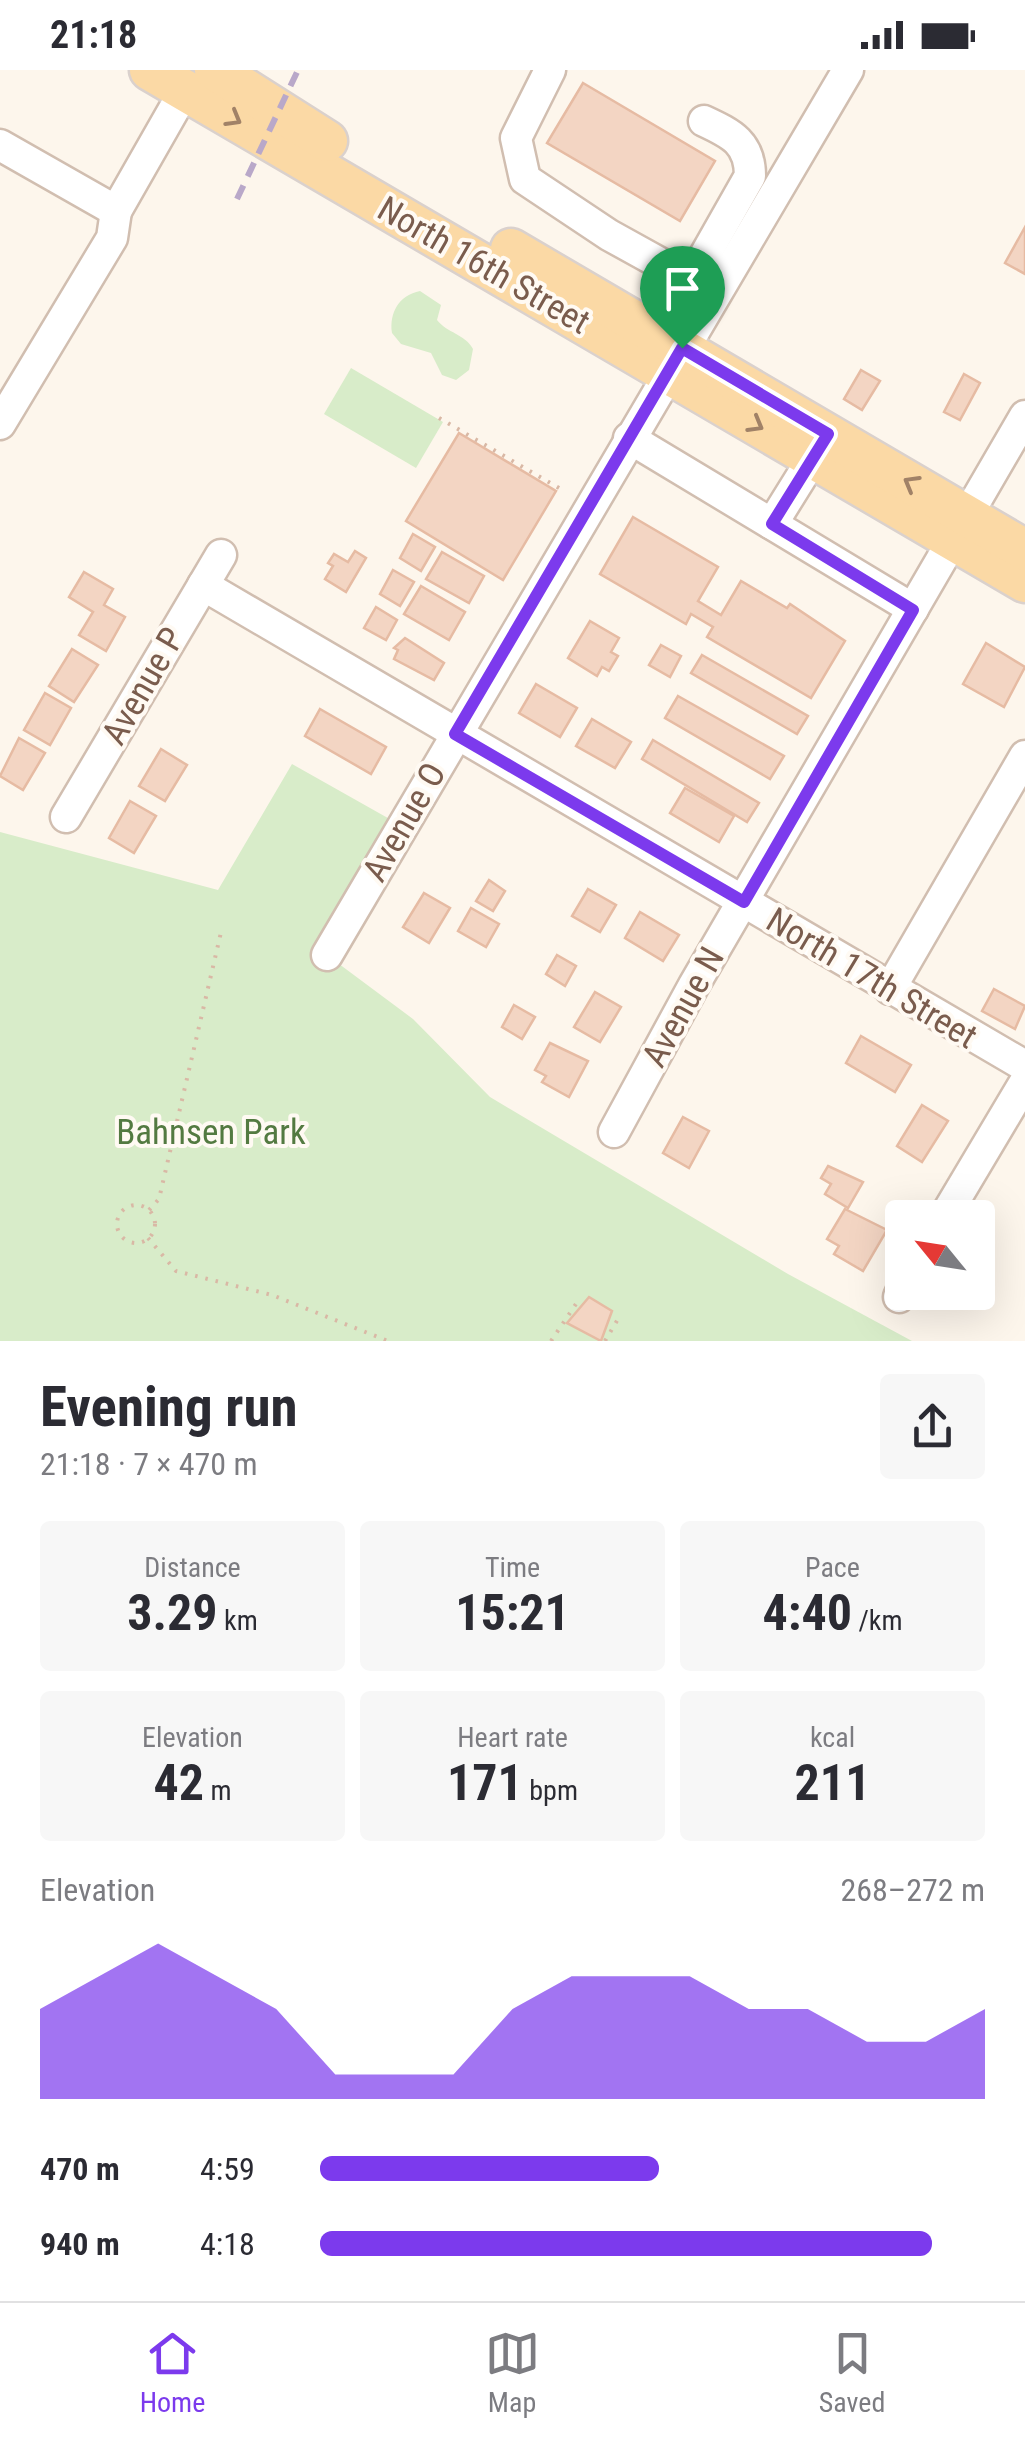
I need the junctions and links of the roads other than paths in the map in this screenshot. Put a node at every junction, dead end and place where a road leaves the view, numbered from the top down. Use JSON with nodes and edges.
{"nodes":[{"id":1,"x":150,"y":70,"type":"edge"},
{"id":2,"x":550,"y":70,"type":"edge"},
{"id":3,"x":848,"y":70,"type":"edge"},
{"id":4,"x":200,"y":80,"type":"edge"},
{"id":5,"x":704,"y":121,"type":"dead end"},
{"id":6,"x":0,"y":146,"type":"edge"},
{"id":7,"x":116,"y":211,"type":"junction"},
{"id":8,"x":702,"y":287,"type":"junction"},
{"id":9,"x":675,"y":361,"type":"junction"},
{"id":10,"x":1025,"y":416,"type":"edge"},
{"id":11,"x":0,"y":424,"type":"edge"},
{"id":12,"x":629,"y":438,"type":"junction"},
{"id":13,"x":821,"y":446,"type":"junction"},
{"id":14,"x":772,"y":524,"type":"junction"},
{"id":15,"x":960,"y":528,"type":"junction"},
{"id":16,"x":1025,"y":550,"type":"edge"},
{"id":17,"x":221,"y":555,"type":"dead end"},
{"id":18,"x":1025,"y":582,"type":"edge"},
{"id":19,"x":203,"y":586,"type":"junction"},
{"id":20,"x":913,"y":610,"type":"junction"},
{"id":21,"x":455,"y":734,"type":"junction"},
{"id":22,"x":1025,"y":756,"type":"edge"},
{"id":23,"x":66,"y":817,"type":"dead end"},
{"id":24,"x":744,"y":902,"type":"junction"},
{"id":25,"x":326,"y":955,"type":"dead end"},
{"id":26,"x":890,"y":990,"type":"junction"},
{"id":27,"x":1025,"y":1066,"type":"edge"},
{"id":28,"x":1025,"y":1082,"type":"edge"},
{"id":29,"x":614,"y":1132,"type":"dead end"},
{"id":30,"x":955,"y":1200,"type":"edge"}],
"edges":[{"from":1,"to":4,"type":"main road","name":"North 16th Street"},
{"from":2,"to":8,"type":"street"},
{"from":3,"to":8,"type":"street","name":"Avenue O"},
{"from":4,"to":7,"type":"street"},
{"from":4,"to":9,"type":"main road","name":"North 16th Street"},
{"from":5,"to":8,"type":"street"},
{"from":6,"to":7,"type":"street"},
{"from":7,"to":11,"type":"street"},
{"from":8,"to":9,"type":"street","name":"Avenue O"},
{"from":9,"to":12,"type":"street","name":"Avenue O"},
{"from":9,"to":13,"type":"main road","name":"North 16th Street"},
{"from":10,"to":15,"type":"street","name":"Avenue N"},
{"from":12,"to":14,"type":"street"},
{"from":12,"to":21,"type":"street","name":"Avenue O"},
{"from":13,"to":14,"type":"street"},
{"from":13,"to":15,"type":"main road","name":"North 16th Street"},
{"from":14,"to":20,"type":"street"},
{"from":15,"to":16,"type":"main road","name":"North 16th Street"},
{"from":15,"to":18,"type":"main road","name":"North 16th Street"},
{"from":15,"to":20,"type":"street","name":"Avenue N"},
{"from":17,"to":19,"type":"street","name":"Avenue P"},
{"from":19,"to":21,"type":"street","name":"North 17th Street"},
{"from":19,"to":23,"type":"street","name":"Avenue P"},
{"from":20,"to":24,"type":"street","name":"Avenue N"},
{"from":21,"to":24,"type":"street","name":"North 17th Street"},
{"from":21,"to":25,"type":"street","name":"Avenue O"},
{"from":22,"to":26,"type":"street"},
{"from":24,"to":26,"type":"street","name":"North 17th Street"},
{"from":24,"to":29,"type":"street","name":"Avenue N"},
{"from":26,"to":27,"type":"street","name":"North 17th Street"},
{"from":28,"to":30,"type":"street"}]}
